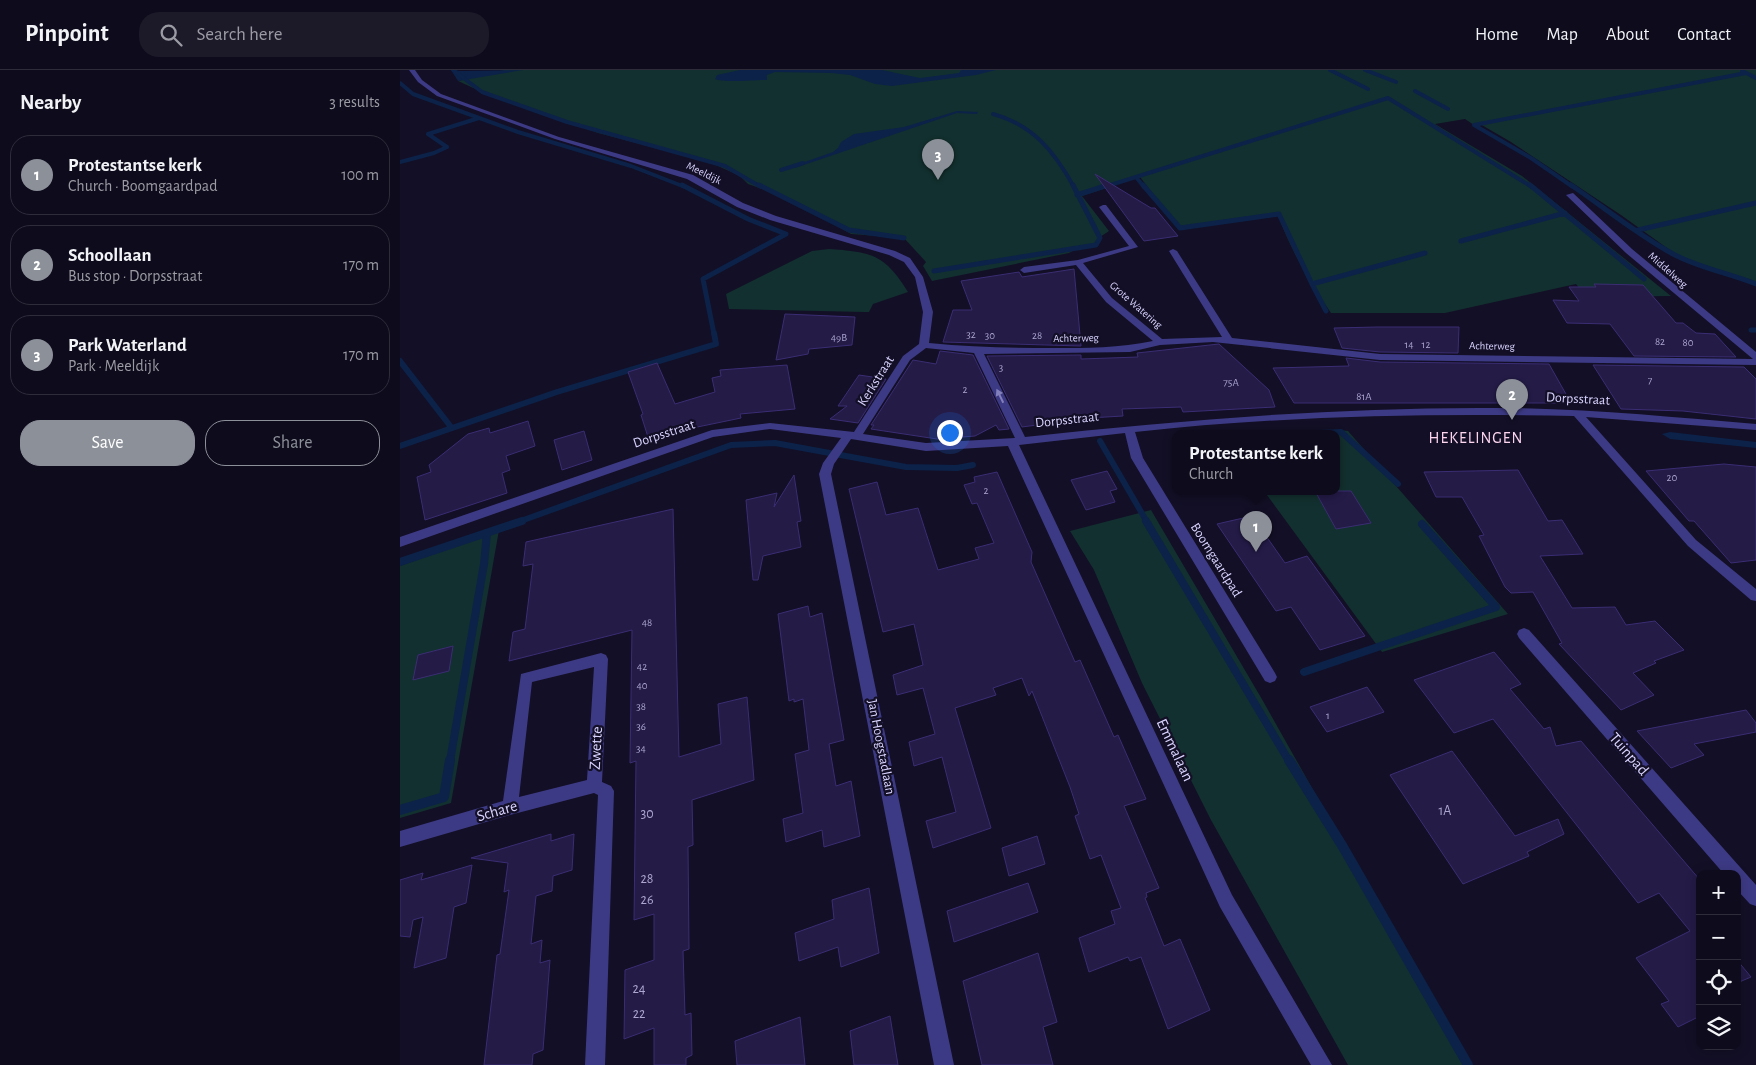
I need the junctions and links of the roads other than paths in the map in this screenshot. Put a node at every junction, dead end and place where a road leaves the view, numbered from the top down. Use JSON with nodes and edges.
{"nodes":[{"id":1,"x":412,"y":70,"type":"edge"},
{"id":2,"x":1570,"y":195,"type":"dead end"},
{"id":3,"x":1103,"y":207,"type":"dead end"},
{"id":4,"x":1173,"y":251,"type":"dead end"},
{"id":5,"x":1078,"y":262,"type":"junction"},
{"id":6,"x":1024,"y":270,"type":"dead end"},
{"id":7,"x":1228,"y":340,"type":"junction"},
{"id":8,"x":1160,"y":342,"type":"junction"},
{"id":9,"x":924,"y":345,"type":"junction"},
{"id":10,"x":978,"y":351,"type":"junction"},
{"id":11,"x":1756,"y":357,"type":"edge"},
{"id":12,"x":1756,"y":362,"type":"edge"},
{"id":13,"x":1577,"y":413,"type":"junction"},
{"id":14,"x":1756,"y":427,"type":"edge"},
{"id":15,"x":1129,"y":429,"type":"junction"},
{"id":16,"x":852,"y":436,"type":"junction"},
{"id":17,"x":1016,"y":441,"type":"junction"},
{"id":18,"x":400,"y":542,"type":"edge"},
{"id":19,"x":1756,"y":596,"type":"edge"},
{"id":20,"x":1524,"y":634,"type":"dead end"},
{"id":21,"x":1270,"y":677,"type":"dead end"},
{"id":22,"x":594,"y":786,"type":"junction"},
{"id":23,"x":510,"y":807,"type":"junction"},
{"id":24,"x":400,"y":839,"type":"edge"},
{"id":25,"x":1731,"y":870,"type":"edge"},
{"id":26,"x":1741,"y":881,"type":"edge"},
{"id":27,"x":1756,"y":898,"type":"edge"},
{"id":28,"x":595,"y":1065,"type":"edge"},
{"id":29,"x":944,"y":1065,"type":"edge"},
{"id":30,"x":1322,"y":1065,"type":"edge"}],
"edges":[{"from":1,"to":9,"type":"street","name":"Meeldijk"},
{"from":2,"to":11,"type":"street","name":"Middelweg"},
{"from":3,"to":5,"type":"street"},
{"from":4,"to":7,"type":"street"},
{"from":5,"to":6,"type":"street"},
{"from":5,"to":8,"type":"street","name":"Grote Watering"},
{"from":7,"to":8,"type":"street","name":"Achterweg"},
{"from":7,"to":12,"type":"street","name":"Achterweg"},
{"from":8,"to":10,"type":"street","name":"Achterweg"},
{"from":9,"to":10,"type":"street","name":"Achterweg"},
{"from":9,"to":16,"type":"street","name":"Kerkstraat"},
{"from":17,"to":10,"type":"street","name":"Emmalaan","one_way":true},
{"from":13,"to":14,"type":"street","name":"Dorpsstraat"},
{"from":13,"to":15,"type":"street","name":"Dorpsstraat"},
{"from":13,"to":19,"type":"street"},
{"from":15,"to":17,"type":"street","name":"Dorpsstraat"},
{"from":15,"to":21,"type":"street","name":"Boomgaardpad"},
{"from":16,"to":17,"type":"street","name":"Dorpsstraat"},
{"from":16,"to":18,"type":"street","name":"Dorpsstraat"},
{"from":16,"to":29,"type":"street","name":"Jan Hoogstadlaan"},
{"from":17,"to":30,"type":"street","name":"Emmalaan"},
{"from":20,"to":25,"type":"street","name":"Tuinpad"},
{"from":22,"to":23,"type":"street","name":"Schare"},
{"from":22,"to":23,"type":"street","name":"Zwette"},
{"from":22,"to":28,"type":"street","name":"Zwette"},
{"from":23,"to":24,"type":"street","name":"Schare"},
{"from":26,"to":27,"type":"street"}]}
